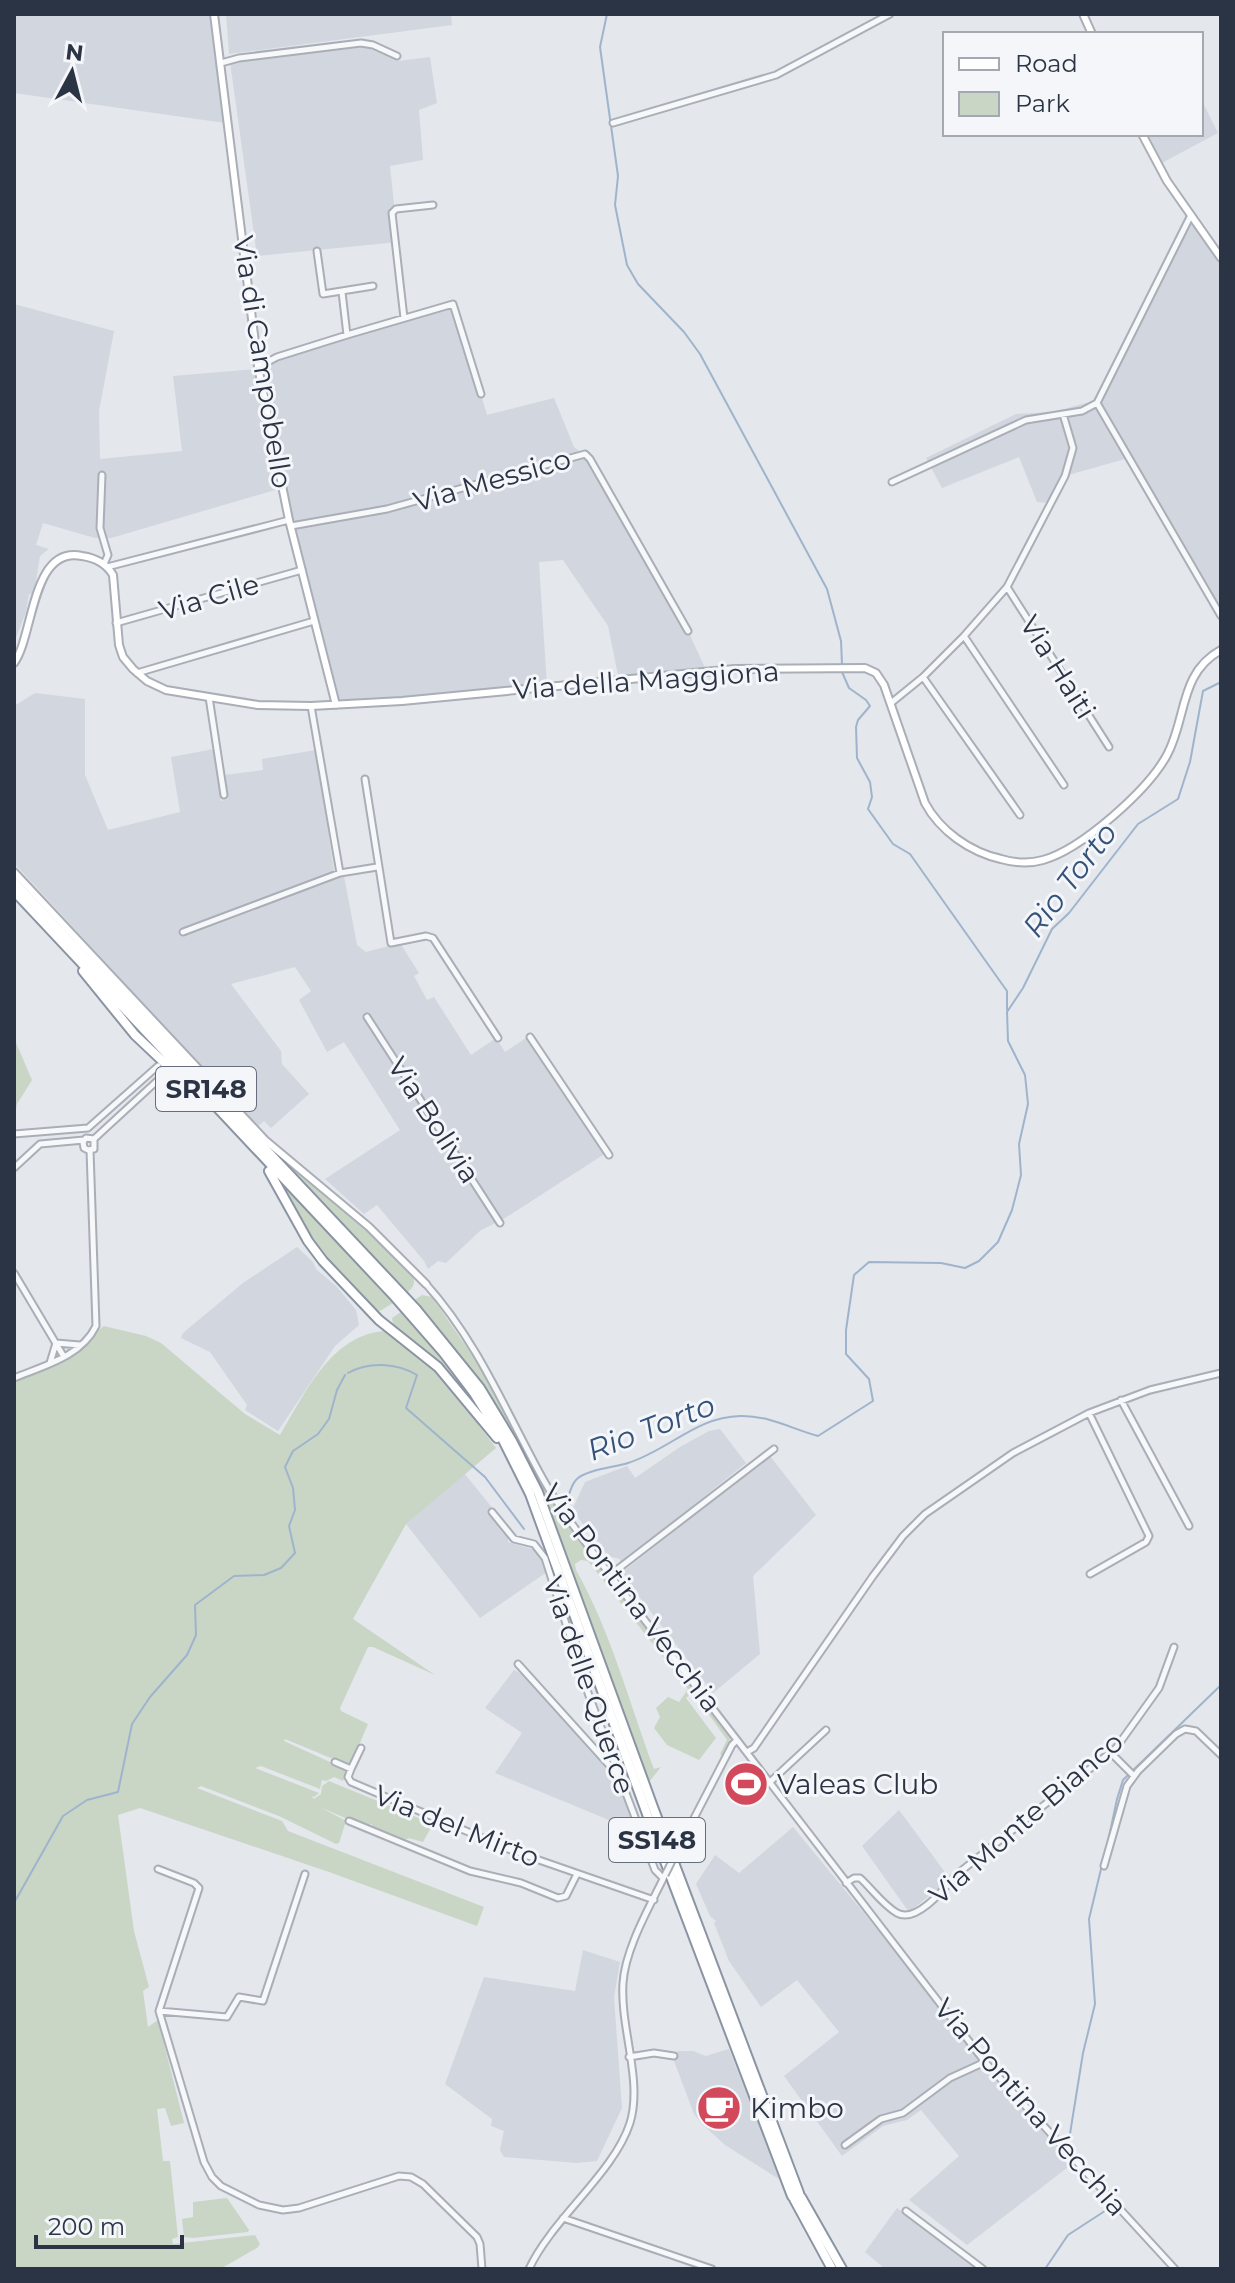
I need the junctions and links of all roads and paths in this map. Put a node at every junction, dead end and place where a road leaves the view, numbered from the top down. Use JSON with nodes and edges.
{"nodes":[{"id":1,"x":214,"y":14,"type":"edge"},
{"id":2,"x":890,"y":14,"type":"edge"},
{"id":3,"x":397,"y":56,"type":"dead end"},
{"id":4,"x":221,"y":63,"type":"junction"},
{"id":5,"x":613,"y":123,"type":"dead end"},
{"id":6,"x":1143,"y":136,"type":"edge"},
{"id":7,"x":433,"y":205,"type":"dead end"},
{"id":8,"x":1192,"y":214,"type":"junction"},
{"id":9,"x":317,"y":251,"type":"dead end"},
{"id":10,"x":1221,"y":258,"type":"edge"},
{"id":11,"x":373,"y":286,"type":"dead end"},
{"id":12,"x":342,"y":292,"type":"junction"},
{"id":13,"x":404,"y":318,"type":"junction"},
{"id":14,"x":347,"y":335,"type":"junction"},
{"id":15,"x":258,"y":367,"type":"junction"},
{"id":16,"x":481,"y":394,"type":"dead end"},
{"id":17,"x":1097,"y":403,"type":"junction"},
{"id":18,"x":1063,"y":414,"type":"junction"},
{"id":19,"x":102,"y":475,"type":"dead end"},
{"id":20,"x":892,"y":482,"type":"dead end"},
{"id":21,"x":290,"y":523,"type":"junction"},
{"id":22,"x":106,"y":565,"type":"junction"},
{"id":23,"x":302,"y":570,"type":"junction"},
{"id":24,"x":1007,"y":587,"type":"junction"},
{"id":25,"x":1221,"y":616,"type":"edge"},
{"id":26,"x":314,"y":621,"type":"junction"},
{"id":27,"x":116,"y":623,"type":"junction"},
{"id":28,"x":688,"y":631,"type":"dead end"},
{"id":29,"x":964,"y":636,"type":"junction"},
{"id":30,"x":1221,"y":650,"type":"edge"},
{"id":31,"x":14,"y":663,"type":"edge"},
{"id":32,"x":137,"y":673,"type":"junction"},
{"id":33,"x":923,"y":677,"type":"junction"},
{"id":34,"x":209,"y":697,"type":"junction"},
{"id":35,"x":891,"y":703,"type":"junction"},
{"id":36,"x":336,"y":705,"type":"junction"},
{"id":37,"x":311,"y":706,"type":"junction"},
{"id":38,"x":1109,"y":747,"type":"dead end"},
{"id":39,"x":365,"y":779,"type":"dead end"},
{"id":40,"x":1064,"y":785,"type":"dead end"},
{"id":41,"x":224,"y":795,"type":"dead end"},
{"id":42,"x":1020,"y":815,"type":"dead end"},
{"id":43,"x":377,"y":867,"type":"junction"},
{"id":44,"x":14,"y":872,"type":"edge"},
{"id":45,"x":340,"y":873,"type":"junction"},
{"id":46,"x":14,"y":882,"type":"edge"},
{"id":47,"x":14,"y":891,"type":"edge"},
{"id":48,"x":183,"y":932,"type":"dead end"},
{"id":49,"x":69,"y":951,"type":"junction"},
{"id":50,"x":367,"y":1017,"type":"dead end"},
{"id":51,"x":530,"y":1037,"type":"dead end"},
{"id":52,"x":498,"y":1038,"type":"dead end"},
{"id":53,"x":160,"y":1063,"type":"junction"},
{"id":54,"x":170,"y":1069,"type":"junction"},
{"id":55,"x":155,"y":1083,"type":"junction"},
{"id":56,"x":216,"y":1107,"type":"junction"},
{"id":57,"x":14,"y":1134,"type":"edge"},
{"id":58,"x":94,"y":1139,"type":"junction"},
{"id":59,"x":84,"y":1140,"type":"junction"},
{"id":60,"x":247,"y":1142,"type":"junction"},
{"id":61,"x":90,"y":1150,"type":"junction"},
{"id":62,"x":609,"y":1155,"type":"dead end"},
{"id":63,"x":14,"y":1168,"type":"edge"},
{"id":64,"x":500,"y":1223,"type":"dead end"},
{"id":65,"x":14,"y":1273,"type":"edge"},
{"id":66,"x":426,"y":1284,"type":"joint"},
{"id":67,"x":398,"y":1295,"type":"junction"},
{"id":68,"x":56,"y":1343,"type":"junction"},
{"id":69,"x":81,"y":1345,"type":"junction"},
{"id":70,"x":64,"y":1357,"type":"junction"},
{"id":71,"x":50,"y":1363,"type":"junction"},
{"id":72,"x":1221,"y":1373,"type":"edge"},
{"id":73,"x":14,"y":1378,"type":"edge"},
{"id":74,"x":471,"y":1382,"type":"junction"},
{"id":75,"x":1121,"y":1400,"type":"junction"},
{"id":76,"x":1089,"y":1413,"type":"junction"},
{"id":77,"x":774,"y":1449,"type":"dead end"},
{"id":78,"x":510,"y":1453,"type":"junction"},
{"id":79,"x":492,"y":1512,"type":"dead end"},
{"id":80,"x":542,"y":1514,"type":"junction"},
{"id":81,"x":1189,"y":1526,"type":"dead end"},
{"id":82,"x":1090,"y":1574,"type":"dead end"},
{"id":83,"x":610,"y":1575,"type":"junction"},
{"id":84,"x":1174,"y":1647,"type":"dead end"},
{"id":85,"x":518,"y":1664,"type":"dead end"},
{"id":86,"x":826,"y":1730,"type":"dead end"},
{"id":87,"x":737,"y":1740,"type":"junction"},
{"id":88,"x":361,"y":1748,"type":"dead end"},
{"id":89,"x":747,"y":1752,"type":"junction"},
{"id":90,"x":1111,"y":1753,"type":"junction"},
{"id":91,"x":1221,"y":1755,"type":"edge"},
{"id":92,"x":335,"y":1762,"type":"dead end"},
{"id":93,"x":351,"y":1769,"type":"junction"},
{"id":94,"x":1134,"y":1776,"type":"junction"},
{"id":95,"x":622,"y":1780,"type":"junction"},
{"id":96,"x":770,"y":1782,"type":"junction"},
{"id":97,"x":349,"y":1821,"type":"dead end"},
{"id":98,"x":1104,"y":1866,"type":"dead end"},
{"id":99,"x":158,"y":1869,"type":"dead end"},
{"id":100,"x":305,"y":1874,"type":"dead end"},
{"id":101,"x":577,"y":1874,"type":"junction"},
{"id":102,"x":664,"y":1877,"type":"junction"},
{"id":103,"x":846,"y":1883,"type":"junction"},
{"id":104,"x":654,"y":1900,"type":"junction"},
{"id":105,"x":159,"y":2011,"type":"junction"},
{"id":106,"x":674,"y":2056,"type":"dead end"},
{"id":107,"x":629,"y":2057,"type":"junction"},
{"id":108,"x":985,"y":2062,"type":"junction"},
{"id":109,"x":845,"y":2145,"type":"dead end"},
{"id":110,"x":796,"y":2196,"type":"junction"},
{"id":111,"x":906,"y":2211,"type":"dead end"},
{"id":112,"x":563,"y":2218,"type":"junction"},
{"id":113,"x":482,"y":2269,"type":"edge"},
{"id":114,"x":529,"y":2269,"type":"edge"},
{"id":115,"x":712,"y":2269,"type":"edge"},
{"id":116,"x":832,"y":2269,"type":"edge"},
{"id":117,"x":842,"y":2269,"type":"edge"},
{"id":118,"x":983,"y":2269,"type":"edge"},
{"id":119,"x":1175,"y":2269,"type":"edge"}],
"edges":[{"from":1,"to":4,"type":"street","name":"Via di Campobello"},
{"from":2,"to":5,"type":"street"},
{"from":3,"to":4,"type":"street"},
{"from":4,"to":15,"type":"street","name":"Via di Campobello"},
{"from":6,"to":8,"type":"street"},
{"from":7,"to":13,"type":"street"},
{"from":8,"to":10,"type":"street"},
{"from":8,"to":17,"type":"street"},
{"from":9,"to":12,"type":"street"},
{"from":11,"to":12,"type":"street"},
{"from":12,"to":14,"type":"street"},
{"from":13,"to":14,"type":"street"},
{"from":13,"to":16,"type":"street"},
{"from":14,"to":15,"type":"street"},
{"from":15,"to":21,"type":"street","name":"Via di Campobello"},
{"from":17,"to":18,"type":"street"},
{"from":17,"to":25,"type":"street"},
{"from":18,"to":20,"type":"street"},
{"from":18,"to":24,"type":"street"},
{"from":19,"to":22,"type":"street"},
{"from":21,"to":22,"type":"street"},
{"from":21,"to":23,"type":"street","name":"Via di Campobello"},
{"from":21,"to":28,"type":"street","name":"Via Messico"},
{"from":22,"to":27,"type":"street"},
{"from":22,"to":31,"type":"street"},
{"from":23,"to":26,"type":"street","name":"Via di Campobello"},
{"from":23,"to":27,"type":"street","name":"Via Cile"},
{"from":24,"to":29,"type":"street"},
{"from":24,"to":38,"type":"street","name":"Via Haiti"},
{"from":26,"to":32,"type":"street"},
{"from":26,"to":36,"type":"street","name":"Via di Campobello"},
{"from":27,"to":32,"type":"street"},
{"from":29,"to":33,"type":"street"},
{"from":29,"to":40,"type":"street"},
{"from":30,"to":35,"type":"street","name":"Via della Maggiona"},
{"from":32,"to":34,"type":"street","name":"Via della Maggiona"},
{"from":33,"to":35,"type":"street"},
{"from":33,"to":42,"type":"street"},
{"from":34,"to":37,"type":"street","name":"Via della Maggiona"},
{"from":34,"to":41,"type":"street"},
{"from":35,"to":36,"type":"street","name":"Via della Maggiona"},
{"from":36,"to":37,"type":"street","name":"Via della Maggiona"},
{"from":37,"to":45,"type":"street"},
{"from":39,"to":43,"type":"street"},
{"from":43,"to":45,"type":"street"},
{"from":43,"to":52,"type":"street"},
{"from":44,"to":66,"type":"street","name":"Via Pontina Vecchia"},
{"from":45,"to":48,"type":"street"},
{"from":46,"to":67,"type":"highway","number":"SR148"},
{"from":47,"to":49,"type":"highway","number":"SR148"},
{"from":49,"to":53,"type":"highway"},
{"from":49,"to":56,"type":"highway","number":"SR148"},
{"from":50,"to":64,"type":"street","name":"Via Bolivia"},
{"from":51,"to":62,"type":"street"},
{"from":53,"to":54,"type":"highway"},
{"from":53,"to":55,"type":"street"},
{"from":53,"to":57,"type":"street"},
{"from":54,"to":55,"type":"street"},
{"from":54,"to":56,"type":"highway"},
{"from":55,"to":58,"type":"street"},
{"from":56,"to":60,"type":"highway","number":"SR148"},
{"from":58,"to":59,"type":"street"},
{"from":58,"to":61,"type":"street"},
{"from":59,"to":61,"type":"street"},
{"from":59,"to":63,"type":"street"},
{"from":60,"to":67,"type":"highway","number":"SR148"},
{"from":60,"to":78,"type":"highway"},
{"from":61,"to":69,"type":"street"},
{"from":65,"to":68,"type":"street"},
{"from":66,"to":83,"type":"street","name":"Via Pontina Vecchia"},
{"from":67,"to":74,"type":"highway","number":"SR148"},
{"from":68,"to":69,"type":"street"},
{"from":68,"to":70,"type":"street"},
{"from":68,"to":71,"type":"street"},
{"from":69,"to":70,"type":"street"},
{"from":70,"to":71,"type":"street"},
{"from":71,"to":73,"type":"street"},
{"from":72,"to":75,"type":"street"},
{"from":74,"to":78,"type":"highway","number":"SS148"},
{"from":74,"to":80,"type":"highway","number":"SS148"},
{"from":75,"to":76,"type":"street"},
{"from":75,"to":81,"type":"street"},
{"from":76,"to":82,"type":"street"},
{"from":76,"to":89,"type":"street"},
{"from":77,"to":83,"type":"street"},
{"from":78,"to":80,"type":"highway","number":"SS148"},
{"from":79,"to":95,"type":"street","name":"Via delle Querce"},
{"from":80,"to":110,"type":"highway","number":"SS148"},
{"from":83,"to":87,"type":"street","name":"Via Pontina Vecchia"},
{"from":84,"to":90,"type":"street","name":"Via Monte Bianco"},
{"from":85,"to":95,"type":"street"},
{"from":86,"to":96,"type":"street"},
{"from":87,"to":89,"type":"street","name":"Via Pontina Vecchia"},
{"from":87,"to":102,"type":"street","bridge":true},
{"from":88,"to":93,"type":"street"},
{"from":89,"to":96,"type":"street","name":"Via Pontina Vecchia"},
{"from":90,"to":94,"type":"street"},
{"from":90,"to":103,"type":"street","name":"Via Monte Bianco"},
{"from":91,"to":94,"type":"street"},
{"from":92,"to":93,"type":"street"},
{"from":93,"to":101,"type":"street","name":"Via del Mirto"},
{"from":94,"to":98,"type":"street"},
{"from":95,"to":102,"type":"street","name":"Via delle Querce"},
{"from":96,"to":103,"type":"street","name":"Via Pontina Vecchia"},
{"from":97,"to":101,"type":"street","name":"Via del Mirto"},
{"from":99,"to":105,"type":"street"},
{"from":100,"to":105,"type":"street"},
{"from":101,"to":104,"type":"street","name":"Via del Mirto"},
{"from":102,"to":104,"type":"street"},
{"from":103,"to":108,"type":"street","name":"Via Pontina Vecchia"},
{"from":104,"to":107,"type":"street"},
{"from":105,"to":113,"type":"street"},
{"from":106,"to":107,"type":"street"},
{"from":107,"to":112,"type":"street"},
{"from":108,"to":109,"type":"street"},
{"from":108,"to":119,"type":"street","name":"Via Pontina Vecchia"},
{"from":110,"to":116,"type":"highway"},
{"from":110,"to":117,"type":"highway"},
{"from":111,"to":118,"type":"street"},
{"from":112,"to":114,"type":"street"},
{"from":112,"to":115,"type":"street"}]}
